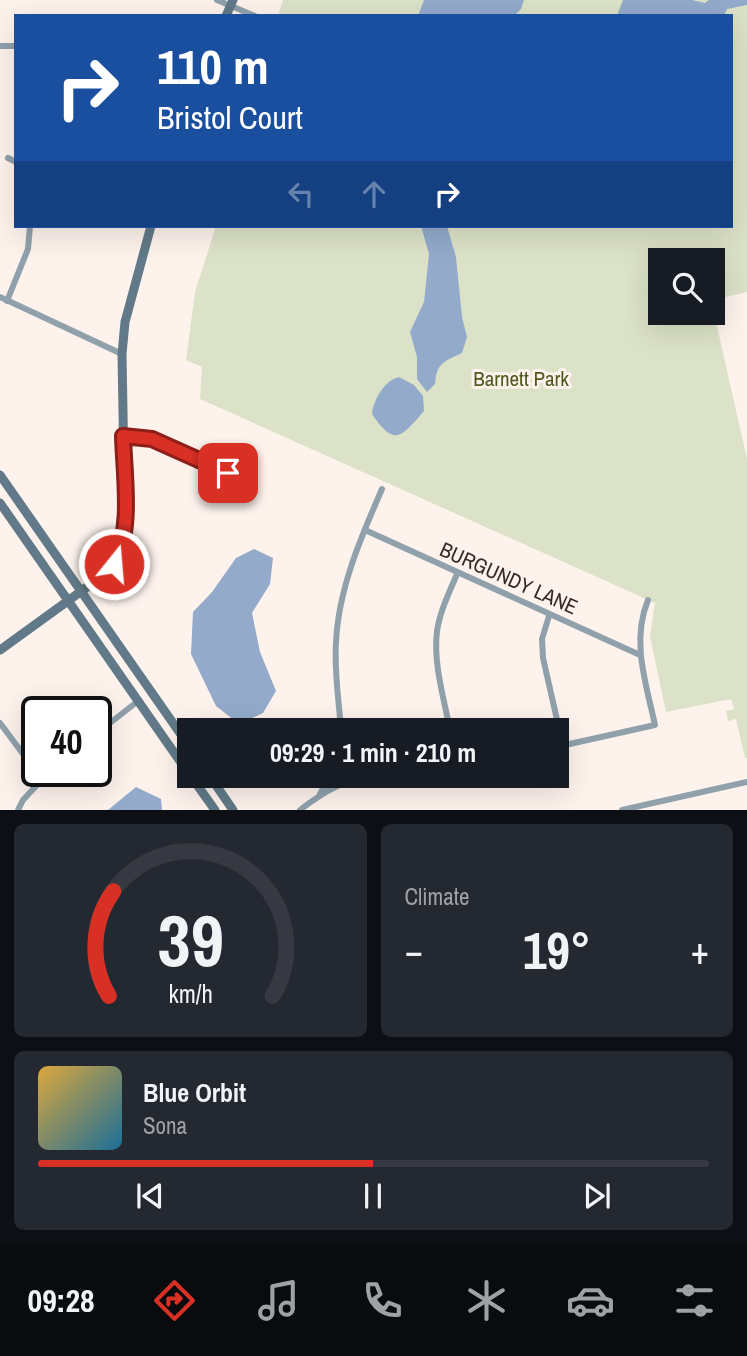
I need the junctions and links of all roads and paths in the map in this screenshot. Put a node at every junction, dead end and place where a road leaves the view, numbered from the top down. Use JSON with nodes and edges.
{"nodes":[{"id":1,"x":217,"y":0,"type":"edge"},
{"id":2,"x":230,"y":7,"type":"edge"},
{"id":3,"x":249,"y":14,"type":"edge"},
{"id":4,"x":8,"y":158,"type":"dead end"},
{"id":5,"x":14,"y":161,"type":"edge"},
{"id":6,"x":30,"y":228,"type":"edge"},
{"id":7,"x":150,"y":228,"type":"edge"},
{"id":8,"x":0,"y":297,"type":"edge"},
{"id":9,"x":7,"y":301,"type":"junction"},
{"id":10,"x":122,"y":354,"type":"junction"},
{"id":11,"x":123,"y":436,"type":"junction"},
{"id":12,"x":0,"y":475,"type":"edge"},
{"id":13,"x":252,"y":485,"type":"dead end"},
{"id":14,"x":382,"y":489,"type":"dead end"},
{"id":15,"x":0,"y":503,"type":"edge"},
{"id":16,"x":365,"y":530,"type":"junction"},
{"id":17,"x":457,"y":574,"type":"junction"},
{"id":18,"x":81,"y":592,"type":"junction"},
{"id":19,"x":648,"y":600,"type":"dead end"},
{"id":20,"x":69,"y":601,"type":"junction"},
{"id":21,"x":549,"y":616,"type":"junction"},
{"id":22,"x":0,"y":650,"type":"edge"},
{"id":23,"x":640,"y":656,"type":"junction"},
{"id":24,"x":138,"y":701,"type":"junction"},
{"id":25,"x":340,"y":718,"type":"edge"},
{"id":26,"x":448,"y":718,"type":"edge"},
{"id":27,"x":554,"y":718,"type":"edge"},
{"id":28,"x":112,"y":721,"type":"edge"},
{"id":29,"x":0,"y":723,"type":"edge"},
{"id":30,"x":177,"y":729,"type":"edge"},
{"id":31,"x":569,"y":745,"type":"edge"},
{"id":32,"x":21,"y":751,"type":"edge"},
{"id":33,"x":177,"y":756,"type":"edge"},
{"id":34,"x":747,"y":782,"type":"edge"},
{"id":35,"x":34,"y":787,"type":"edge"},
{"id":36,"x":200,"y":788,"type":"edge"},
{"id":37,"x":218,"y":788,"type":"edge"},
{"id":38,"x":324,"y":788,"type":"edge"},
{"id":39,"x":333,"y":788,"type":"edge"},
{"id":40,"x":320,"y":795,"type":"junction"},
{"id":41,"x":18,"y":810,"type":"edge"},
{"id":42,"x":215,"y":810,"type":"edge"},
{"id":43,"x":233,"y":810,"type":"edge"},
{"id":44,"x":300,"y":810,"type":"edge"},
{"id":45,"x":622,"y":810,"type":"edge"}],
"edges":[{"from":1,"to":2,"type":"street"},
{"from":2,"to":3,"type":"street"},
{"from":4,"to":5,"type":"street"},
{"from":6,"to":9,"type":"street"},
{"from":7,"to":10,"type":"main road"},
{"from":8,"to":9,"type":"street"},
{"from":9,"to":10,"type":"street"},
{"from":10,"to":11,"type":"main road"},
{"from":11,"to":13,"type":"street"},
{"from":11,"to":18,"type":"main road"},
{"from":12,"to":18,"type":"main road"},
{"from":14,"to":16,"type":"street"},
{"from":15,"to":20,"type":"main road"},
{"from":16,"to":17,"type":"street","name":"BURGUNDY LANE"},
{"from":16,"to":25,"type":"street"},
{"from":17,"to":21,"type":"street","name":"BURGUNDY LANE"},
{"from":17,"to":26,"type":"street"},
{"from":18,"to":20,"type":"main road"},
{"from":18,"to":30,"type":"main road"},
{"from":19,"to":23,"type":"street"},
{"from":20,"to":22,"type":"main road"},
{"from":20,"to":24,"type":"main road"},
{"from":21,"to":23,"type":"street","name":"BURGUNDY LANE"},
{"from":21,"to":27,"type":"street"},
{"from":23,"to":31,"type":"street"},
{"from":24,"to":28,"type":"street"},
{"from":24,"to":33,"type":"main road"},
{"from":29,"to":32,"type":"street"},
{"from":34,"to":45,"type":"street"},
{"from":35,"to":41,"type":"street"},
{"from":36,"to":42,"type":"main road"},
{"from":37,"to":43,"type":"main road"},
{"from":38,"to":40,"type":"street"},
{"from":39,"to":40,"type":"street"},
{"from":40,"to":44,"type":"street"}]}
